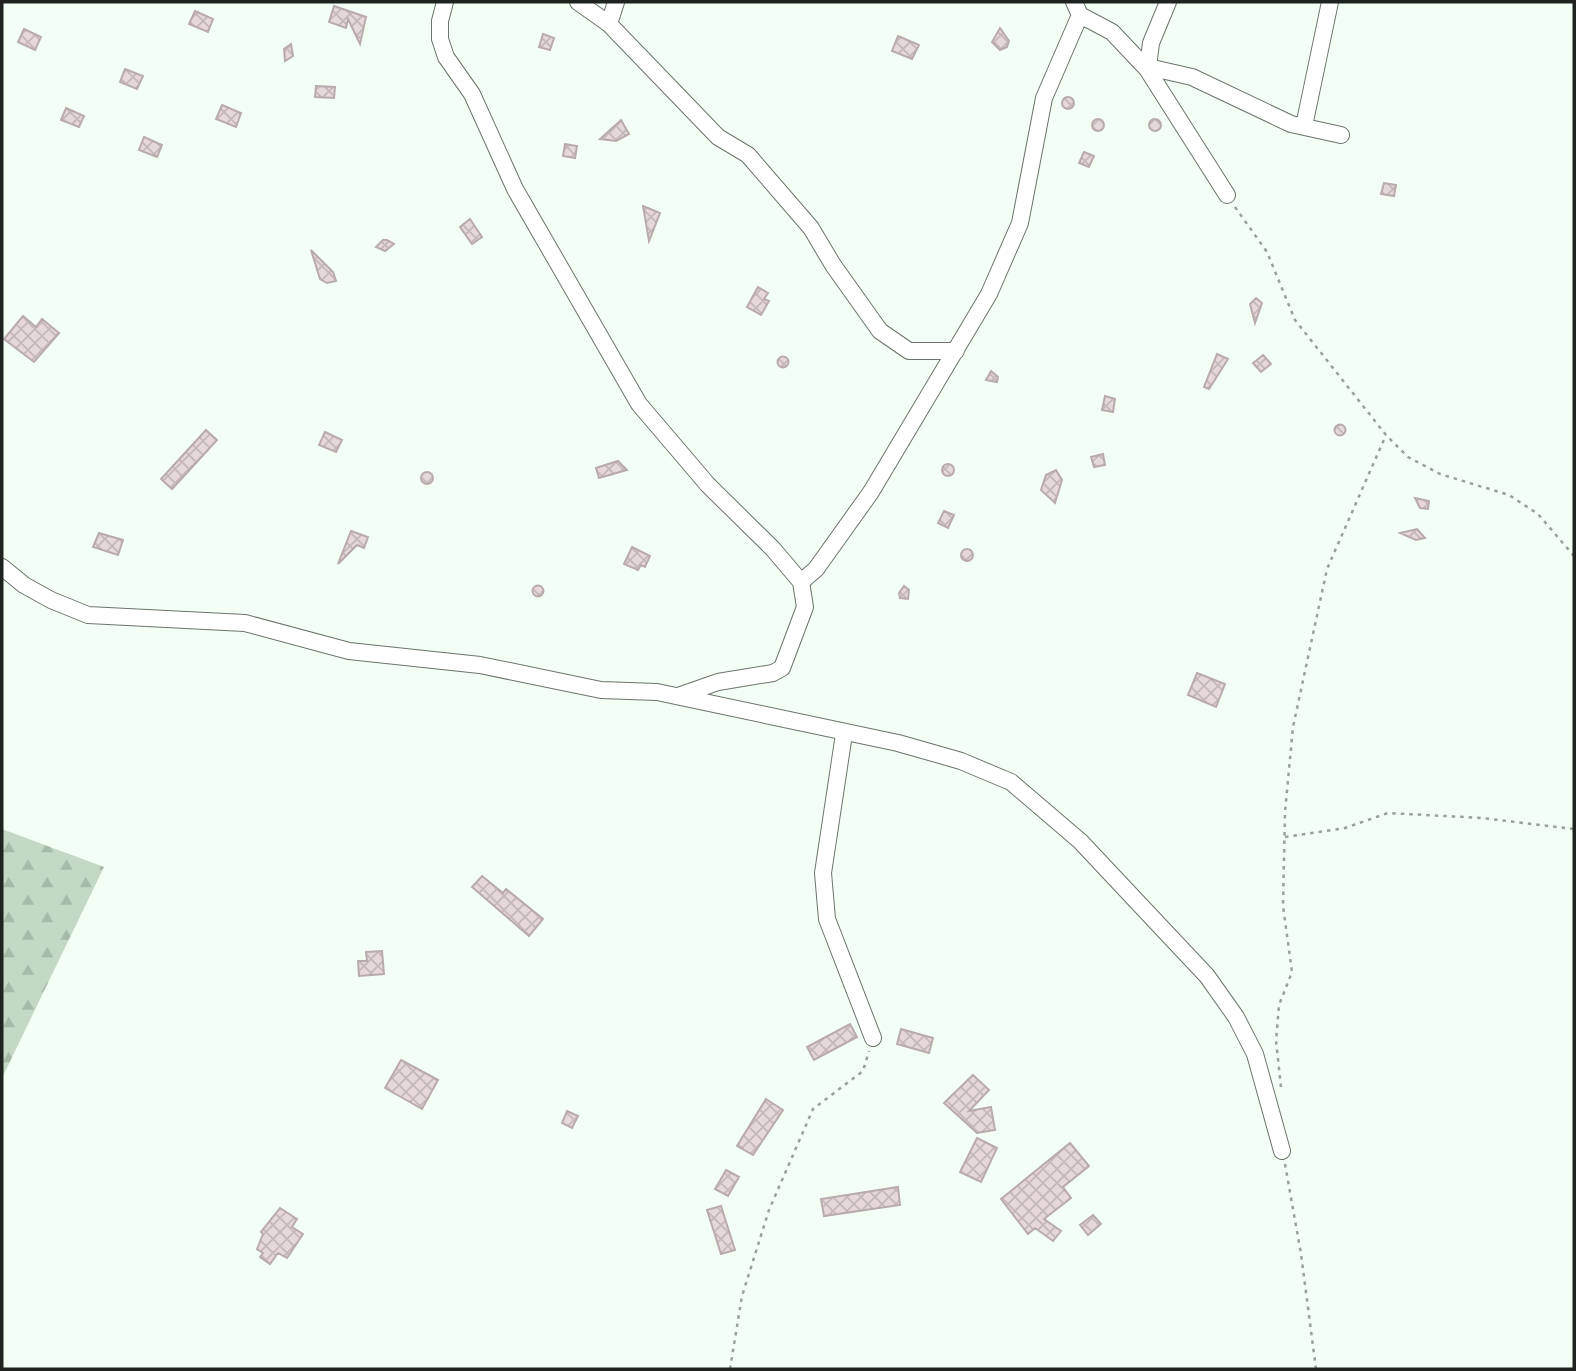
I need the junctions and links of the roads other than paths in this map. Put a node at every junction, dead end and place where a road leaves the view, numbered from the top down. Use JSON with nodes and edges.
{"nodes":[{"id":1,"x":445,"y":2,"type":"edge"},
{"id":2,"x":578,"y":2,"type":"edge"},
{"id":3,"x":616,"y":2,"type":"edge"},
{"id":4,"x":1168,"y":2,"type":"edge"},
{"id":5,"x":1330,"y":2,"type":"edge"},
{"id":6,"x":1077,"y":8,"type":"edge"},
{"id":7,"x":609,"y":24,"type":"junction"},
{"id":8,"x":1304,"y":126,"type":"junction"},
{"id":9,"x":1341,"y":135,"type":"dead end"},
{"id":10,"x":1227,"y":195,"type":"road end"},
{"id":11,"x":956,"y":351,"type":"junction"},
{"id":12,"x":2,"y":567,"type":"edge"},
{"id":13,"x":801,"y":582,"type":"junction"},
{"id":14,"x":678,"y":696,"type":"junction"},
{"id":15,"x":844,"y":734,"type":"junction"},
{"id":16,"x":873,"y":1038,"type":"road end"},
{"id":17,"x":1282,"y":1151,"type":"road end"}],
"edges":[{"from":1,"to":13,"type":"street"},
{"from":2,"to":7,"type":"street"},
{"from":3,"to":7,"type":"street"},
{"from":4,"to":8,"type":"street"},
{"from":5,"to":8,"type":"street"},
{"from":6,"to":10,"type":"street"},
{"from":6,"to":11,"type":"street"},
{"from":7,"to":11,"type":"street"},
{"from":8,"to":9,"type":"street"},
{"from":11,"to":13,"type":"street"},
{"from":12,"to":14,"type":"street"},
{"from":13,"to":14,"type":"street"},
{"from":14,"to":15,"type":"street"},
{"from":15,"to":16,"type":"street"},
{"from":15,"to":17,"type":"street"}]}
